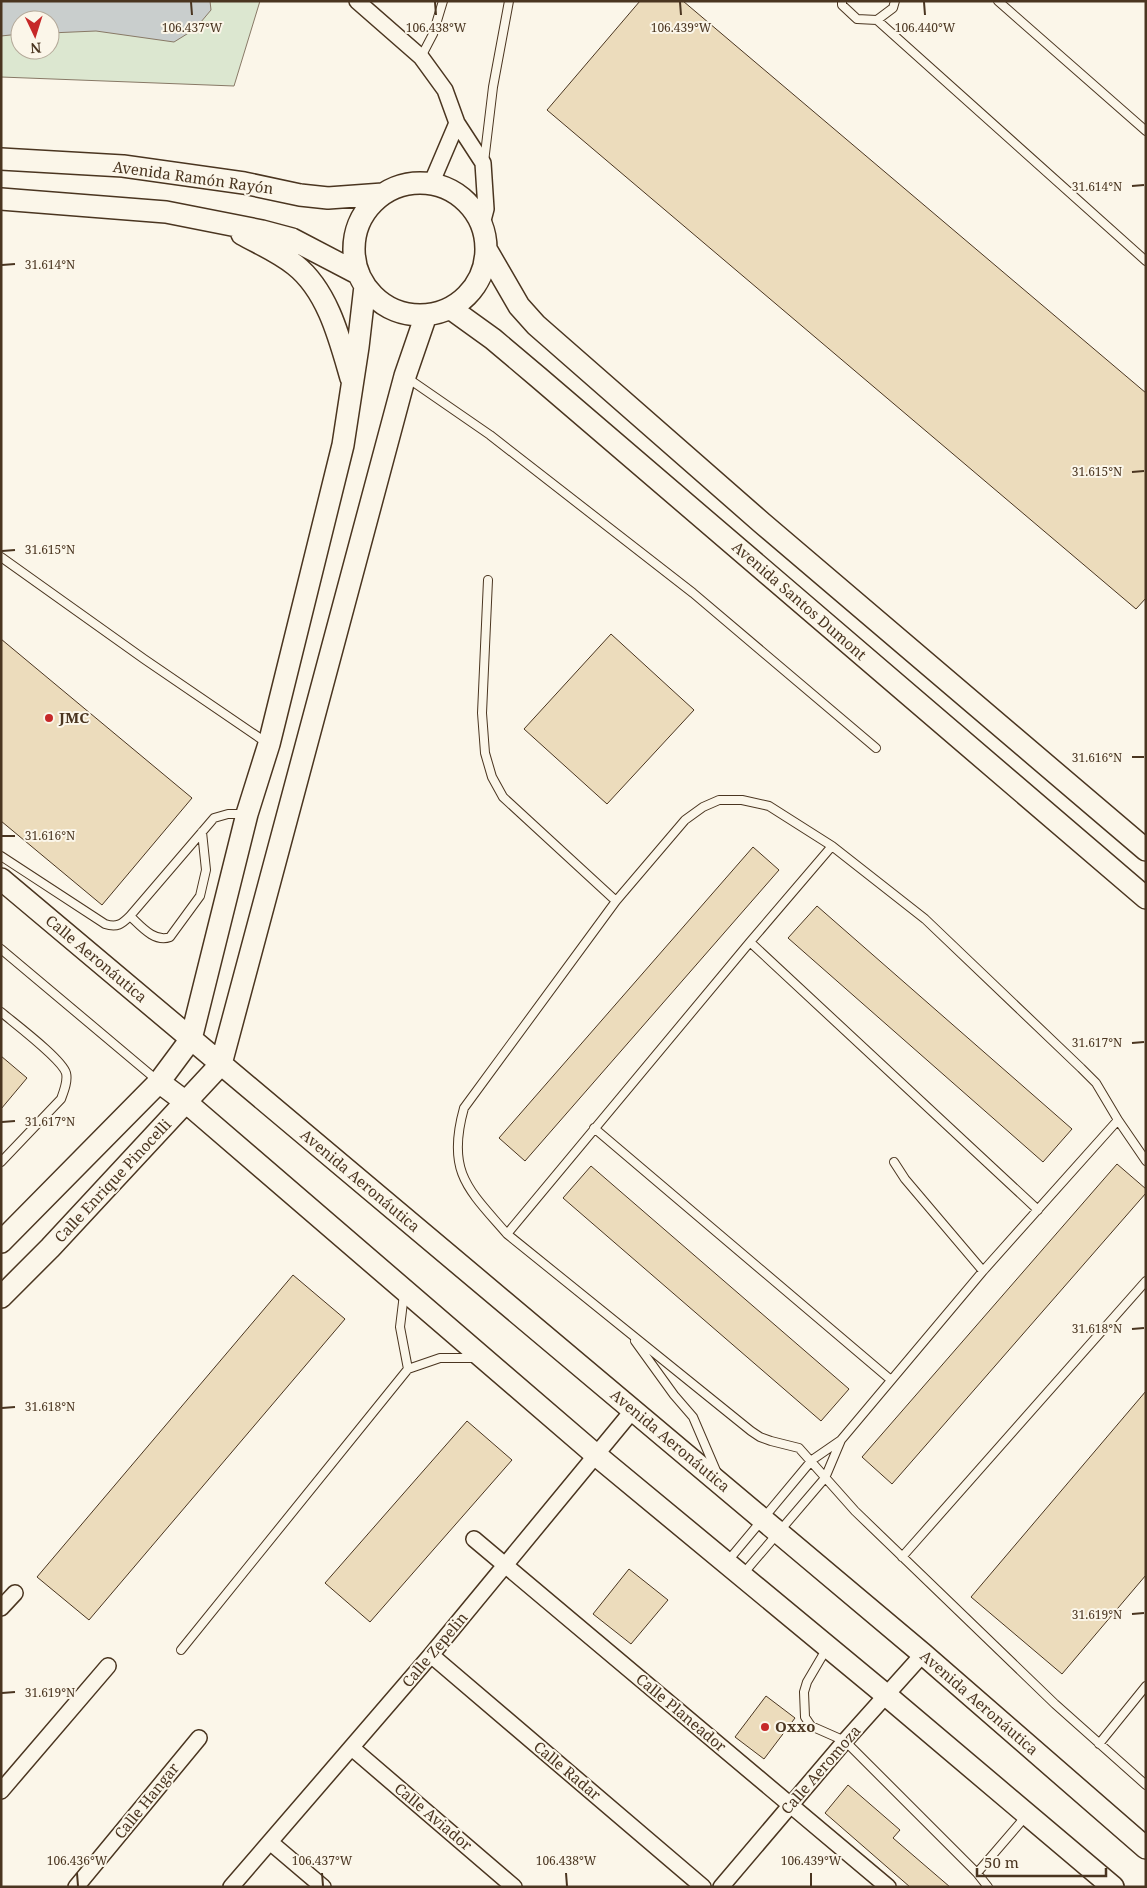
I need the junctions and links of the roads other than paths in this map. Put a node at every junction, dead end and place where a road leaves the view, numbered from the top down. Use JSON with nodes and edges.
{"nodes":[{"id":1,"x":357,"y":1,"type":"edge"},
{"id":2,"x":442,"y":1,"type":"edge"},
{"id":3,"x":509,"y":1,"type":"edge"},
{"id":4,"x":842,"y":1,"type":"edge"},
{"id":5,"x":895,"y":1,"type":"edge"},
{"id":6,"x":998,"y":1,"type":"edge"},
{"id":7,"x":877,"y":20,"type":"junction"},
{"id":8,"x":421,"y":57,"type":"junction"},
{"id":9,"x":458,"y":123,"type":"junction"},
{"id":10,"x":1146,"y":131,"type":"edge"},
{"id":11,"x":1,"y":159,"type":"edge"},
{"id":12,"x":484,"y":163,"type":"junction"},
{"id":13,"x":431,"y":184,"type":"junction"},
{"id":14,"x":383,"y":194,"type":"junction"},
{"id":15,"x":1,"y":199,"type":"edge"},
{"id":16,"x":217,"y":221,"type":"junction"},
{"id":17,"x":482,"y":224,"type":"junction"},
{"id":18,"x":486,"y":249,"type":"junction"},
{"id":19,"x":1146,"y":261,"type":"edge"},
{"id":20,"x":362,"y":280,"type":"junction"},
{"id":21,"x":450,"y":308,"type":"junction"},
{"id":22,"x":426,"y":315,"type":"junction"},
{"id":23,"x":405,"y":376,"type":"junction"},
{"id":24,"x":352,"y":382,"type":"junction"},
{"id":25,"x":1,"y":557,"type":"edge"},
{"id":26,"x":488,"y":580,"type":"dead end"},
{"id":27,"x":269,"y":744,"type":"junction"},
{"id":28,"x":876,"y":748,"type":"dead end"},
{"id":29,"x":247,"y":814,"type":"junction"},
{"id":30,"x":202,"y":832,"type":"junction"},
{"id":31,"x":832,"y":846,"type":"junction"},
{"id":32,"x":1146,"y":850,"type":"edge"},
{"id":33,"x":1,"y":856,"type":"edge"},
{"id":34,"x":1,"y":879,"type":"edge"},
{"id":35,"x":1146,"y":898,"type":"edge"},
{"id":36,"x":616,"y":901,"type":"junction"},
{"id":37,"x":130,"y":916,"type":"junction"},
{"id":38,"x":750,"y":942,"type":"junction"},
{"id":39,"x":1,"y":949,"type":"edge"},
{"id":40,"x":1,"y":1012,"type":"edge"},
{"id":41,"x":191,"y":1039,"type":"junction"},
{"id":42,"x":221,"y":1064,"type":"junction"},
{"id":43,"x":159,"y":1082,"type":"junction"},
{"id":44,"x":187,"y":1103,"type":"junction"},
{"id":45,"x":1118,"y":1120,"type":"junction"},
{"id":46,"x":594,"y":1128,"type":"junction"},
{"id":47,"x":1146,"y":1161,"type":"edge"},
{"id":48,"x":1,"y":1162,"type":"edge"},
{"id":49,"x":894,"y":1162,"type":"dead end"},
{"id":50,"x":1038,"y":1210,"type":"junction"},
{"id":51,"x":507,"y":1234,"type":"junction"},
{"id":52,"x":1,"y":1242,"type":"edge"},
{"id":53,"x":983,"y":1271,"type":"junction"},
{"id":54,"x":1146,"y":1280,"type":"edge"},
{"id":55,"x":404,"y":1290,"type":"junction"},
{"id":56,"x":1,"y":1297,"type":"edge"},
{"id":57,"x":629,"y":1332,"type":"junction"},
{"id":58,"x":483,"y":1358,"type":"junction"},
{"id":59,"x":408,"y":1369,"type":"junction"},
{"id":60,"x":891,"y":1380,"type":"junction"},
{"id":61,"x":633,"y":1410,"type":"junction"},
{"id":62,"x":841,"y":1440,"type":"junction"},
{"id":63,"x":596,"y":1455,"type":"junction"},
{"id":64,"x":812,"y":1460,"type":"junction"},
{"id":65,"x":825,"y":1478,"type":"junction"},
{"id":66,"x":723,"y":1486,"type":"junction"},
{"id":67,"x":762,"y":1519,"type":"junction"},
{"id":68,"x":779,"y":1534,"type":"junction"},
{"id":69,"x":474,"y":1539,"type":"dead end"},
{"id":70,"x":902,"y":1557,"type":"junction"},
{"id":71,"x":506,"y":1566,"type":"junction"},
{"id":72,"x":733,"y":1569,"type":"junction"},
{"id":73,"x":16,"y":1593,"type":"dead end"},
{"id":74,"x":1,"y":1608,"type":"edge"},
{"id":75,"x":828,"y":1647,"type":"junction"},
{"id":76,"x":181,"y":1650,"type":"dead end"},
{"id":77,"x":923,"y":1654,"type":"junction"},
{"id":78,"x":431,"y":1655,"type":"junction"},
{"id":79,"x":108,"y":1666,"type":"dead end"},
{"id":80,"x":1146,"y":1686,"type":"edge"},
{"id":81,"x":886,"y":1695,"type":"junction"},
{"id":82,"x":199,"y":1738,"type":"dead end"},
{"id":83,"x":845,"y":1741,"type":"junction"},
{"id":84,"x":1099,"y":1744,"type":"junction"},
{"id":85,"x":352,"y":1748,"type":"junction"},
{"id":86,"x":1146,"y":1786,"type":"edge"},
{"id":87,"x":1,"y":1791,"type":"edge"},
{"id":88,"x":791,"y":1804,"type":"junction"},
{"id":89,"x":1028,"y":1814,"type":"junction"},
{"id":90,"x":270,"y":1842,"type":"junction"},
{"id":91,"x":1146,"y":1848,"type":"edge"},
{"id":92,"x":977,"y":1873,"type":"junction"},
{"id":93,"x":76,"y":1887,"type":"edge"},
{"id":94,"x":232,"y":1887,"type":"edge"},
{"id":95,"x":323,"y":1887,"type":"edge"},
{"id":96,"x":514,"y":1887,"type":"edge"},
{"id":97,"x":704,"y":1887,"type":"edge"},
{"id":98,"x":720,"y":1887,"type":"edge"},
{"id":99,"x":888,"y":1887,"type":"edge"},
{"id":100,"x":988,"y":1887,"type":"edge"},
{"id":101,"x":1113,"y":1887,"type":"edge"}],
"edges":[{"from":1,"to":8,"type":"street"},
{"from":2,"to":8,"type":"lane"},
{"from":3,"to":12,"type":"lane"},
{"from":4,"to":7,"type":"lane"},
{"from":5,"to":7,"type":"lane"},
{"from":6,"to":10,"type":"lane"},
{"from":7,"to":19,"type":"lane"},
{"from":8,"to":9,"type":"street"},
{"from":9,"to":12,"type":"street"},
{"from":9,"to":13,"type":"street"},
{"from":11,"to":14,"type":"main road","name":"Avenida Ramón Rayón"},
{"from":12,"to":17,"type":"street"},
{"from":13,"to":14,"type":"main road"},
{"from":13,"to":17,"type":"main road"},
{"from":14,"to":20,"type":"main road"},
{"from":15,"to":16,"type":"main road"},
{"from":16,"to":20,"type":"main road"},
{"from":16,"to":24,"type":"main road"},
{"from":17,"to":18,"type":"main road"},
{"from":18,"to":21,"type":"main road"},
{"from":18,"to":32,"type":"main road"},
{"from":20,"to":22,"type":"main road"},
{"from":20,"to":24,"type":"main road"},
{"from":21,"to":22,"type":"main road"},
{"from":21,"to":35,"type":"main road","name":"Avenida Santos Dumont"},
{"from":22,"to":23,"type":"main road"},
{"from":23,"to":28,"type":"lane"},
{"from":23,"to":42,"type":"main road"},
{"from":24,"to":27,"type":"main road"},
{"from":25,"to":27,"type":"lane"},
{"from":26,"to":36,"type":"lane"},
{"from":27,"to":29,"type":"main road"},
{"from":29,"to":30,"type":"lane"},
{"from":29,"to":41,"type":"main road"},
{"from":30,"to":37,"type":"lane"},
{"from":30,"to":37,"type":"lane"},
{"from":31,"to":36,"type":"lane"},
{"from":31,"to":38,"type":"lane"},
{"from":31,"to":45,"type":"lane"},
{"from":33,"to":37,"type":"lane"},
{"from":34,"to":41,"type":"main road","name":"Calle Aeronáutica"},
{"from":36,"to":51,"type":"lane"},
{"from":38,"to":46,"type":"lane"},
{"from":38,"to":50,"type":"lane"},
{"from":39,"to":43,"type":"lane"},
{"from":40,"to":48,"type":"lane"},
{"from":41,"to":42,"type":"main road","name":"Avenida Aeronáutica"},
{"from":41,"to":43,"type":"main road"},
{"from":42,"to":44,"type":"main road","name":"Calle Enrique Pinocelli"},
{"from":42,"to":61,"type":"main road","name":"Avenida Aeronáutica"},
{"from":43,"to":44,"type":"main road"},
{"from":43,"to":52,"type":"main road"},
{"from":44,"to":55,"type":"main road"},
{"from":44,"to":56,"type":"main road","name":"Calle Enrique Pinocelli"},
{"from":45,"to":47,"type":"lane"},
{"from":45,"to":50,"type":"lane"},
{"from":46,"to":51,"type":"lane"},
{"from":46,"to":60,"type":"lane"},
{"from":49,"to":53,"type":"lane"},
{"from":50,"to":53,"type":"lane"},
{"from":51,"to":57,"type":"lane"},
{"from":53,"to":60,"type":"lane"},
{"from":54,"to":70,"type":"lane"},
{"from":55,"to":58,"type":"main road"},
{"from":55,"to":59,"type":"lane"},
{"from":57,"to":64,"type":"lane"},
{"from":57,"to":66,"type":"lane"},
{"from":58,"to":59,"type":"lane"},
{"from":58,"to":63,"type":"main road"},
{"from":59,"to":76,"type":"lane"},
{"from":60,"to":62,"type":"lane"},
{"from":61,"to":63,"type":"street","name":"Calle Zepelin"},
{"from":61,"to":66,"type":"main road","name":"Avenida Aeronáutica"},
{"from":62,"to":64,"type":"lane"},
{"from":62,"to":65,"type":"lane"},
{"from":63,"to":71,"type":"street","name":"Calle Zepelin"},
{"from":63,"to":72,"type":"main road"},
{"from":64,"to":65,"type":"lane"},
{"from":64,"to":67,"type":"lane"},
{"from":65,"to":68,"type":"lane"},
{"from":65,"to":70,"type":"lane"},
{"from":66,"to":67,"type":"main road","name":"Avenida Aeronáutica"},
{"from":67,"to":68,"type":"main road","name":"Avenida Aeronáutica"},
{"from":67,"to":72,"type":"lane"},
{"from":68,"to":72,"type":"lane"},
{"from":68,"to":77,"type":"main road","name":"Avenida Aeronáutica"},
{"from":69,"to":71,"type":"street","name":"Calle Planeador"},
{"from":70,"to":84,"type":"lane"},
{"from":71,"to":78,"type":"street","name":"Calle Zepelin"},
{"from":71,"to":88,"type":"street","name":"Calle Planeador"},
{"from":72,"to":75,"type":"main road"},
{"from":73,"to":74,"type":"street"},
{"from":75,"to":81,"type":"main road"},
{"from":75,"to":83,"type":"lane"},
{"from":77,"to":81,"type":"street","name":"Calle Aeromoza"},
{"from":77,"to":91,"type":"main road","name":"Avenida Aeronáutica"},
{"from":78,"to":85,"type":"street","name":"Calle Zepelin"},
{"from":78,"to":97,"type":"street","name":"Calle Radar"},
{"from":79,"to":87,"type":"street"},
{"from":80,"to":84,"type":"lane"},
{"from":81,"to":83,"type":"street","name":"Calle Aeromoza"},
{"from":81,"to":89,"type":"main road"},
{"from":82,"to":93,"type":"street","name":"Calle Hangar"},
{"from":83,"to":88,"type":"street","name":"Calle Aeromoza"},
{"from":83,"to":92,"type":"lane"},
{"from":84,"to":86,"type":"lane"},
{"from":85,"to":90,"type":"street","name":"Calle Zepelin"},
{"from":85,"to":96,"type":"street","name":"Calle Aviador"},
{"from":88,"to":98,"type":"street","name":"Calle Aeromoza"},
{"from":88,"to":99,"type":"street","name":"Calle Planeador"},
{"from":89,"to":92,"type":"lane"},
{"from":89,"to":101,"type":"main road"},
{"from":90,"to":94,"type":"street","name":"Calle Zepelin"},
{"from":90,"to":95,"type":"street"},
{"from":92,"to":100,"type":"lane"}]}
